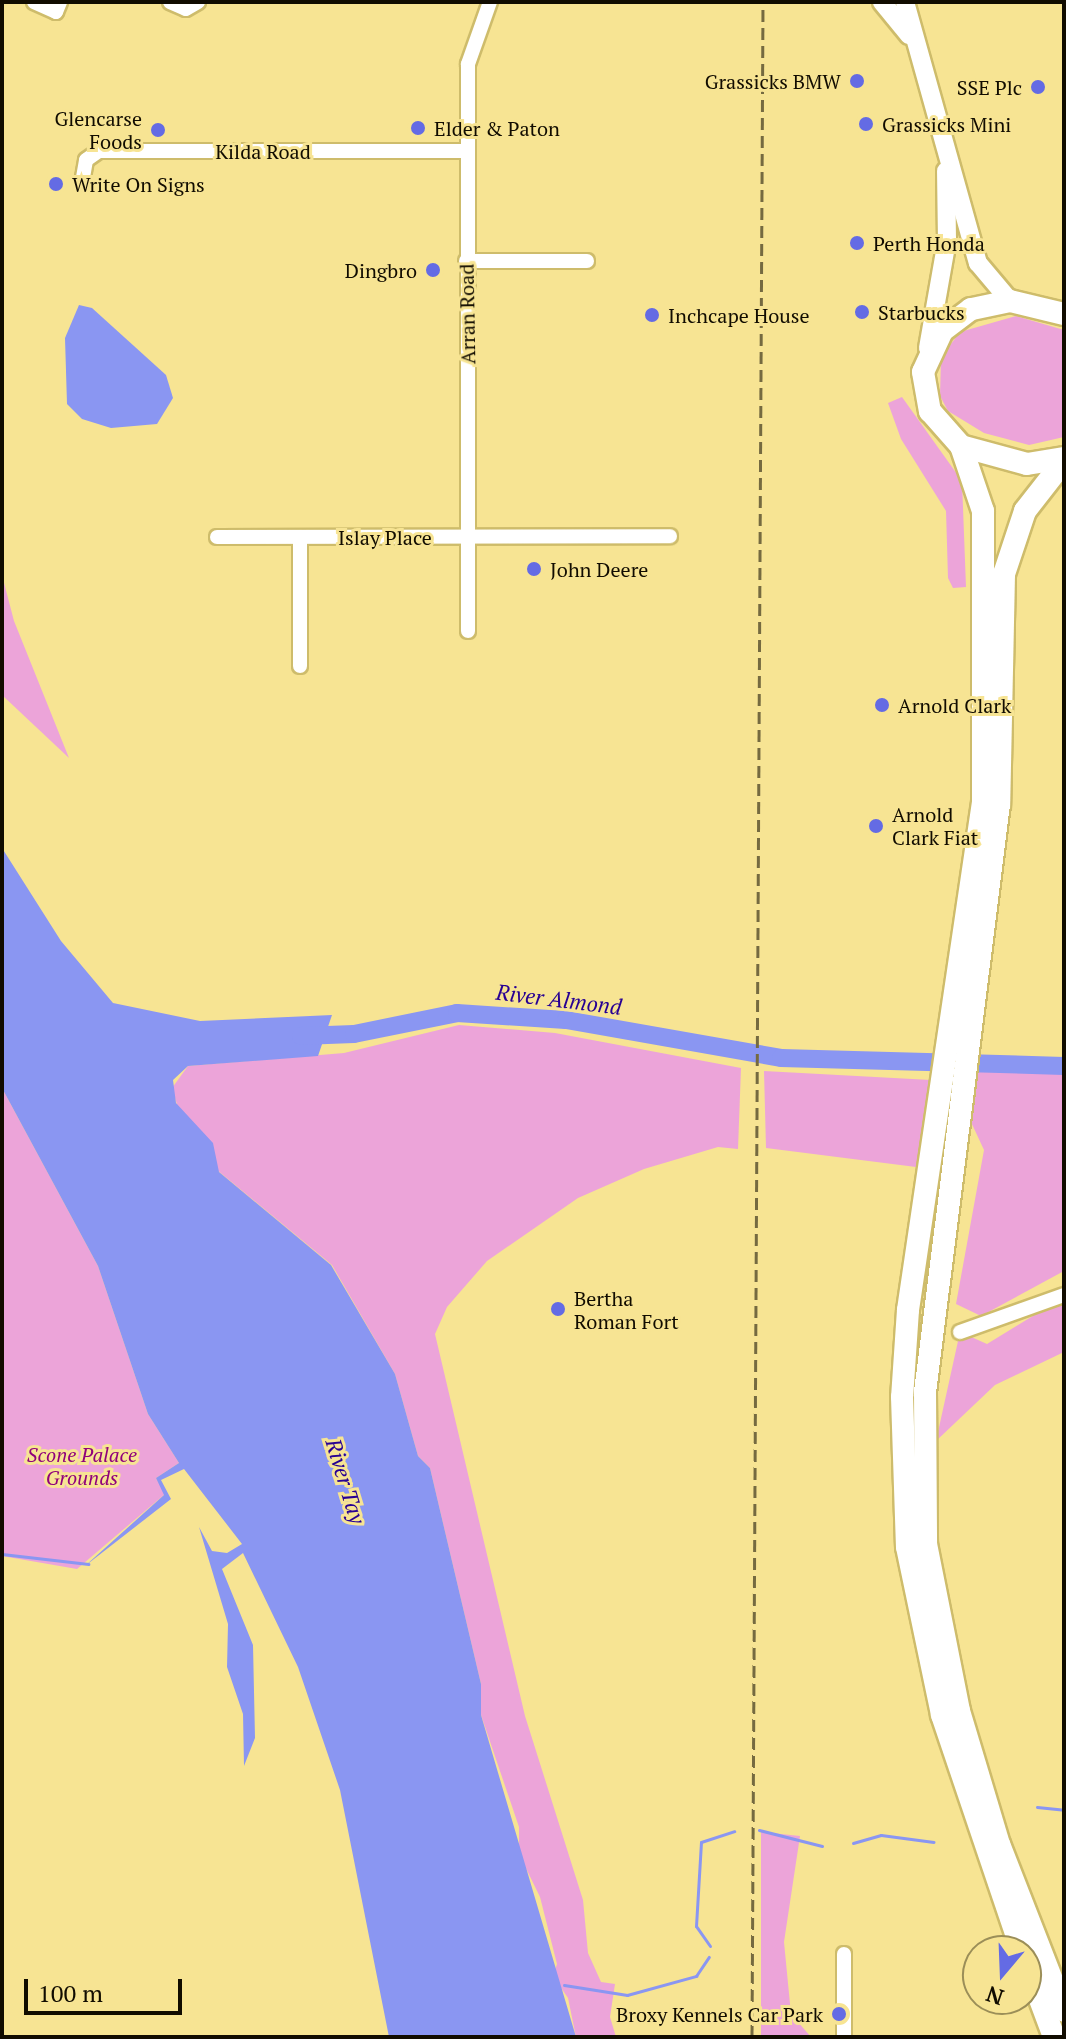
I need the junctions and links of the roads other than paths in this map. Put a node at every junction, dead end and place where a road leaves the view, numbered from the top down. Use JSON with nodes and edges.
{"nodes":[{"id":1,"x":34,"y":2,"type":"edge"},
{"id":2,"x":60,"y":2,"type":"edge"},
{"id":3,"x":170,"y":2,"type":"edge"},
{"id":4,"x":198,"y":2,"type":"edge"},
{"id":5,"x":490,"y":2,"type":"edge"},
{"id":6,"x":882,"y":2,"type":"edge"},
{"id":7,"x":905,"y":2,"type":"edge"},
{"id":8,"x":913,"y":40,"type":"junction"},
{"id":9,"x":945,"y":146,"type":"junction"},
{"id":10,"x":467,"y":151,"type":"junction"},
{"id":11,"x":82,"y":183,"type":"dead end"},
{"id":12,"x":466,"y":261,"type":"junction"},
{"id":13,"x":587,"y":261,"type":"dead end"},
{"id":14,"x":1010,"y":301,"type":"junction"},
{"id":15,"x":1037,"y":304,"type":"junction"},
{"id":16,"x":1064,"y":305,"type":"edge"},
{"id":17,"x":1064,"y":314,"type":"edge"},
{"id":18,"x":926,"y":358,"type":"junction"},
{"id":19,"x":961,"y":446,"type":"junction"},
{"id":20,"x":1064,"y":459,"type":"edge"},
{"id":21,"x":670,"y":536,"type":"dead end"},
{"id":22,"x":217,"y":537,"type":"dead end"},
{"id":23,"x":300,"y":537,"type":"junction"},
{"id":24,"x":469,"y":537,"type":"junction"},
{"id":25,"x":468,"y":631,"type":"dead end"},
{"id":26,"x":300,"y":666,"type":"dead end"},
{"id":27,"x":962,"y":1016,"type":"junction"},
{"id":28,"x":947,"y":1110,"type":"junction"},
{"id":29,"x":1064,"y":1295,"type":"edge"},
{"id":30,"x":960,"y":1332,"type":"dead end"},
{"id":31,"x":1017,"y":1935,"type":"edge"},
{"id":32,"x":844,"y":1954,"type":"dead end"},
{"id":33,"x":1042,"y":2005,"type":"edge"},
{"id":34,"x":1064,"y":2011,"type":"edge"},
{"id":35,"x":844,"y":2037,"type":"edge"},
{"id":36,"x":1054,"y":2037,"type":"edge"}],
"edges":[{"from":1,"to":2,"type":"street"},
{"from":3,"to":4,"type":"street"},
{"from":5,"to":10,"type":"street","name":"Arran Road"},
{"from":6,"to":8,"type":"main road"},
{"from":7,"to":8,"type":"main road"},
{"from":8,"to":9,"type":"main road"},
{"from":9,"to":14,"type":"main road"},
{"from":9,"to":18,"type":"main road"},
{"from":10,"to":11,"type":"street","name":"Kilda Road"},
{"from":10,"to":12,"type":"street","name":"Arran Road"},
{"from":12,"to":13,"type":"street"},
{"from":12,"to":24,"type":"street","name":"Arran Road"},
{"from":14,"to":15,"type":"highway"},
{"from":14,"to":18,"type":"highway"},
{"from":15,"to":16,"type":"highway"},
{"from":15,"to":17,"type":"highway"},
{"from":18,"to":19,"type":"highway"},
{"from":19,"to":20,"type":"highway"},
{"from":19,"to":27,"type":"highway"},
{"from":20,"to":27,"type":"highway"},
{"from":21,"to":24,"type":"street","name":"Islay Place"},
{"from":22,"to":23,"type":"street","name":"Islay Place"},
{"from":23,"to":24,"type":"street","name":"Islay Place"},
{"from":23,"to":26,"type":"street"},
{"from":24,"to":25,"type":"street","name":"Arran Road"},
{"from":27,"to":28,"type":"highway"},
{"from":28,"to":31,"type":"highway"},
{"from":28,"to":34,"type":"highway"},
{"from":29,"to":30,"type":"street"},
{"from":32,"to":35,"type":"street"},
{"from":33,"to":36,"type":"highway"}]}
